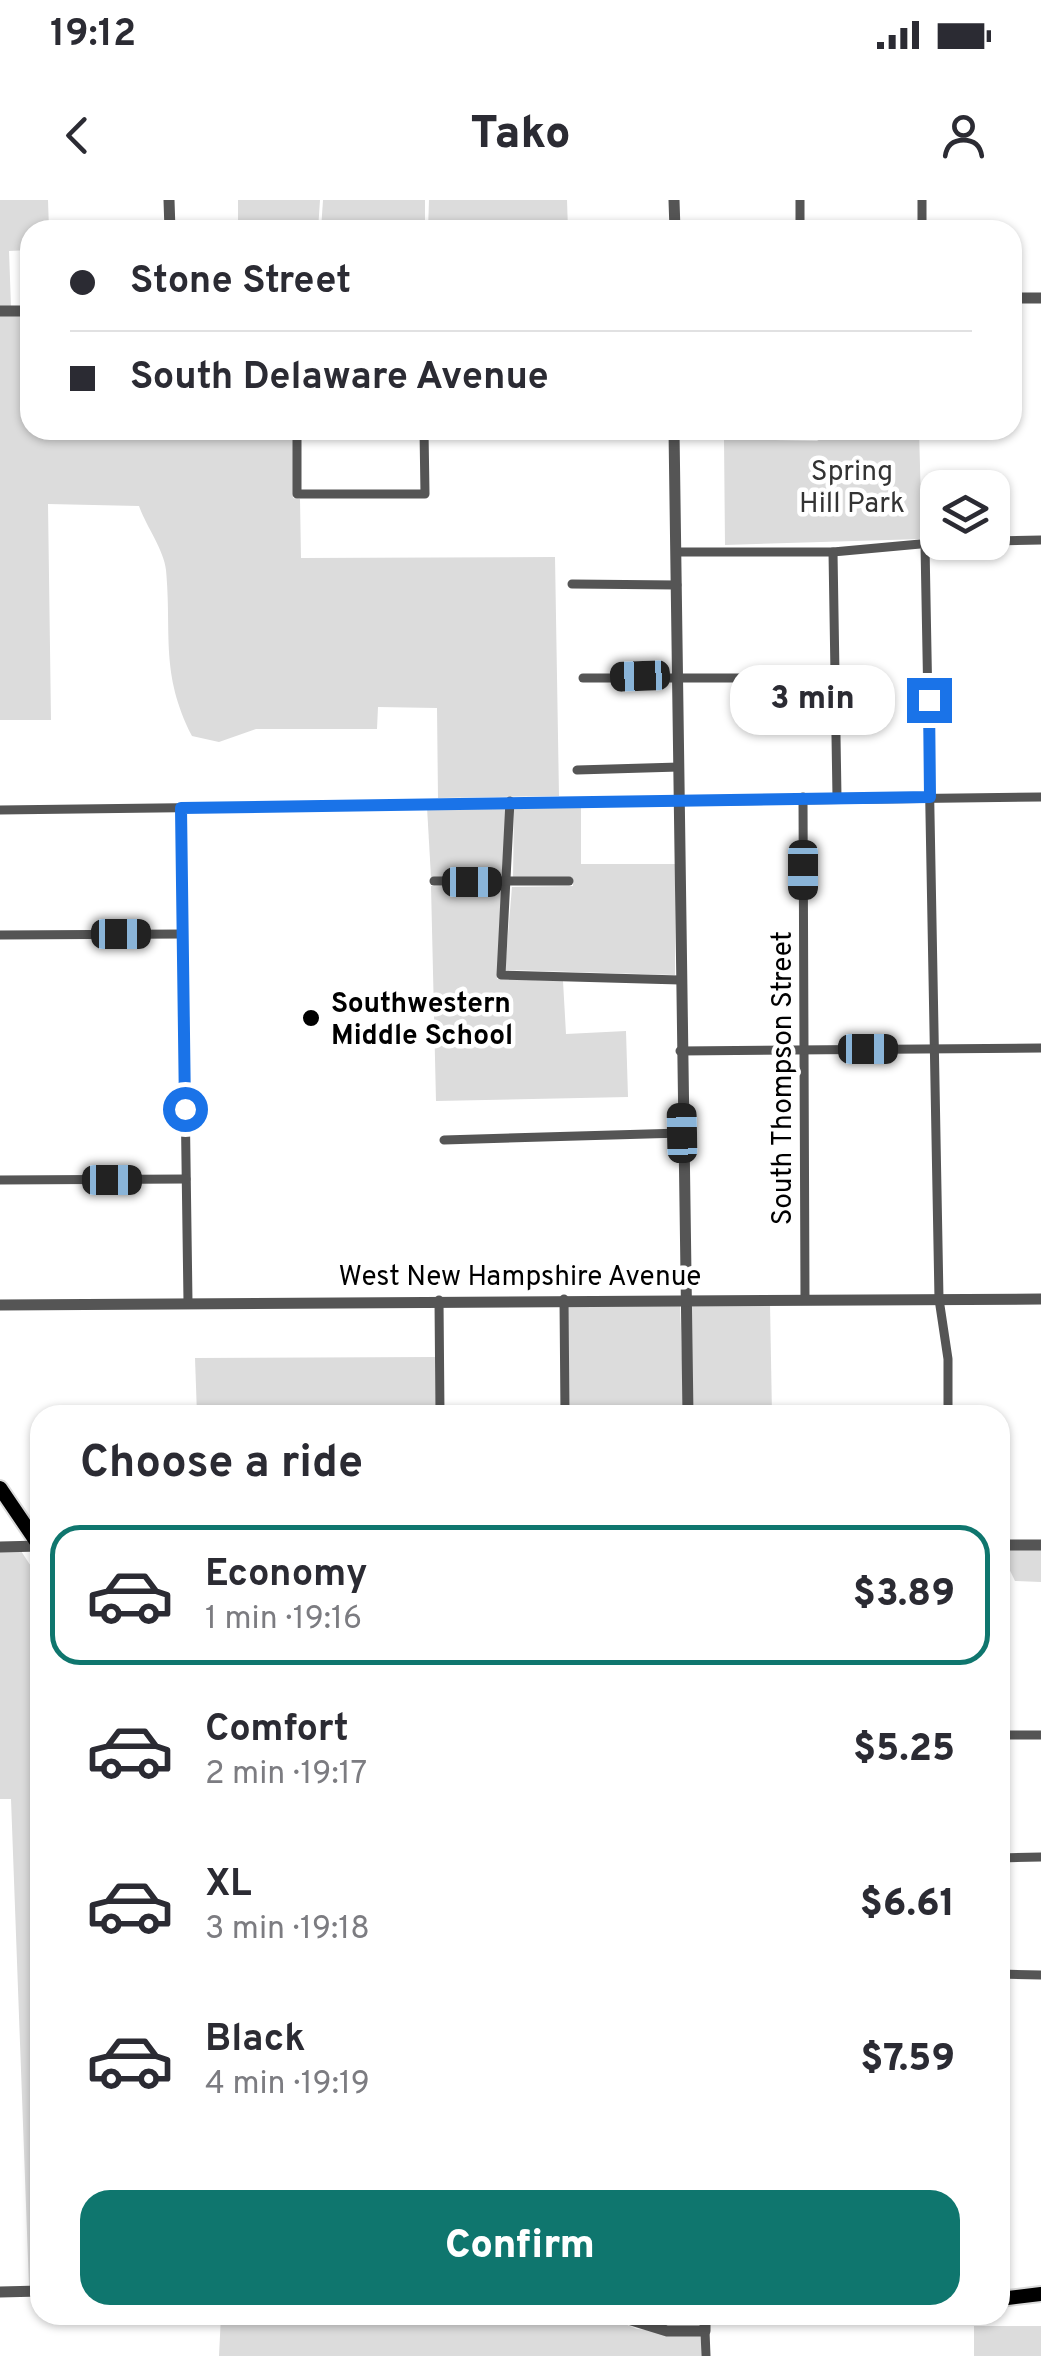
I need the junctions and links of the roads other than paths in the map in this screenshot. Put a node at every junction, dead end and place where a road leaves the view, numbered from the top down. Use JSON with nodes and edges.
{"nodes":[{"id":1,"x":297,"y":440,"type":"edge"},
{"id":2,"x":424,"y":440,"type":"edge"},
{"id":3,"x":674,"y":440,"type":"edge"},
{"id":4,"x":1010,"y":540,"type":"edge"},
{"id":5,"x":1041,"y":540,"type":"edge"},
{"id":6,"x":920,"y":544,"type":"edge"},
{"id":7,"x":676,"y":552,"type":"junction"},
{"id":8,"x":833,"y":552,"type":"junction"},
{"id":9,"x":924,"y":560,"type":"edge"},
{"id":10,"x":572,"y":584,"type":"dead end"},
{"id":11,"x":677,"y":585,"type":"junction"},
{"id":12,"x":584,"y":678,"type":"dead end"},
{"id":13,"x":834,"y":678,"type":"junction"},
{"id":14,"x":678,"y":679,"type":"junction"},
{"id":15,"x":679,"y":767,"type":"junction"},
{"id":16,"x":578,"y":770,"type":"dead end"},
{"id":17,"x":1041,"y":796,"type":"edge"},
{"id":18,"x":930,"y":797,"type":"junction"},
{"id":19,"x":803,"y":798,"type":"junction"},
{"id":20,"x":837,"y":798,"type":"junction"},
{"id":21,"x":679,"y":800,"type":"junction"},
{"id":22,"x":510,"y":801,"type":"junction"},
{"id":23,"x":181,"y":808,"type":"junction"},
{"id":24,"x":0,"y":810,"type":"edge"},
{"id":25,"x":434,"y":882,"type":"dead end"},
{"id":26,"x":508,"y":882,"type":"junction"},
{"id":27,"x":569,"y":882,"type":"dead end"},
{"id":28,"x":183,"y":934,"type":"junction"},
{"id":29,"x":0,"y":935,"type":"edge"},
{"id":30,"x":680,"y":980,"type":"junction"},
{"id":31,"x":934,"y":1048,"type":"junction"},
{"id":32,"x":1041,"y":1048,"type":"edge"},
{"id":33,"x":803,"y":1050,"type":"junction"},
{"id":34,"x":680,"y":1051,"type":"junction"},
{"id":35,"x":682,"y":1133,"type":"junction"},
{"id":36,"x":444,"y":1140,"type":"dead end"},
{"id":37,"x":186,"y":1179,"type":"junction"},
{"id":38,"x":0,"y":1180,"type":"edge"},
{"id":39,"x":564,"y":1299,"type":"junction"},
{"id":40,"x":684,"y":1299,"type":"junction"},
{"id":41,"x":805,"y":1299,"type":"junction"},
{"id":42,"x":939,"y":1299,"type":"junction"},
{"id":43,"x":439,"y":1300,"type":"junction"},
{"id":44,"x":1041,"y":1300,"type":"edge"},
{"id":45,"x":188,"y":1302,"type":"junction"},
{"id":46,"x":0,"y":1305,"type":"edge"},
{"id":47,"x":440,"y":1405,"type":"edge"},
{"id":48,"x":565,"y":1405,"type":"edge"},
{"id":49,"x":688,"y":1405,"type":"edge"},
{"id":50,"x":948,"y":1405,"type":"edge"},
{"id":51,"x":0,"y":1488,"type":"edge"},
{"id":52,"x":30,"y":1532,"type":"edge"},
{"id":53,"x":1010,"y":1545,"type":"edge"},
{"id":54,"x":1041,"y":1545,"type":"edge"},
{"id":55,"x":30,"y":1546,"type":"edge"},
{"id":56,"x":0,"y":1547,"type":"edge"},
{"id":57,"x":1041,"y":1734,"type":"edge"},
{"id":58,"x":1010,"y":1735,"type":"edge"},
{"id":59,"x":1010,"y":1858,"type":"edge"},
{"id":60,"x":1041,"y":1858,"type":"edge"},
{"id":61,"x":1010,"y":1974,"type":"edge"},
{"id":62,"x":1041,"y":1975,"type":"edge"},
{"id":63,"x":30,"y":2291,"type":"edge"},
{"id":64,"x":0,"y":2292,"type":"edge"},
{"id":65,"x":1041,"y":2294,"type":"edge"},
{"id":66,"x":1010,"y":2299,"type":"edge"},
{"id":67,"x":1010,"y":2300,"type":"edge"},
{"id":68,"x":1041,"y":2307,"type":"edge"},
{"id":69,"x":648,"y":2325,"type":"edge"},
{"id":70,"x":705,"y":2325,"type":"edge"},
{"id":71,"x":705,"y":2332,"type":"junction"},
{"id":72,"x":706,"y":2356,"type":"edge"}],
"edges":[{"from":1,"to":2,"type":"street"},
{"from":3,"to":7,"type":"street"},
{"from":4,"to":5,"type":"street"},
{"from":6,"to":8,"type":"street"},
{"from":7,"to":8,"type":"street"},
{"from":7,"to":11,"type":"street"},
{"from":8,"to":13,"type":"street"},
{"from":9,"to":18,"type":"street"},
{"from":10,"to":11,"type":"street"},
{"from":11,"to":14,"type":"street"},
{"from":12,"to":14,"type":"street"},
{"from":13,"to":14,"type":"street"},
{"from":13,"to":20,"type":"street"},
{"from":14,"to":15,"type":"street"},
{"from":15,"to":16,"type":"street"},
{"from":15,"to":21,"type":"street"},
{"from":17,"to":18,"type":"street"},
{"from":18,"to":20,"type":"street"},
{"from":18,"to":31,"type":"street"},
{"from":19,"to":20,"type":"street"},
{"from":19,"to":21,"type":"street"},
{"from":19,"to":33,"type":"street","name":"South Thompson Street"},
{"from":21,"to":22,"type":"street"},
{"from":21,"to":30,"type":"street"},
{"from":22,"to":23,"type":"street"},
{"from":22,"to":26,"type":"street"},
{"from":23,"to":24,"type":"street"},
{"from":23,"to":28,"type":"street"},
{"from":25,"to":26,"type":"street"},
{"from":26,"to":27,"type":"street"},
{"from":26,"to":30,"type":"street"},
{"from":28,"to":29,"type":"street"},
{"from":28,"to":37,"type":"street"},
{"from":30,"to":34,"type":"street"},
{"from":31,"to":32,"type":"street"},
{"from":31,"to":33,"type":"street"},
{"from":31,"to":42,"type":"street"},
{"from":33,"to":34,"type":"street"},
{"from":33,"to":41,"type":"street","name":"South Thompson Street"},
{"from":34,"to":35,"type":"street"},
{"from":35,"to":36,"type":"street"},
{"from":35,"to":40,"type":"street"},
{"from":37,"to":38,"type":"street"},
{"from":37,"to":45,"type":"street"},
{"from":39,"to":40,"type":"street","name":"West New Hampshire Avenue"},
{"from":39,"to":43,"type":"street","name":"West New Hampshire Avenue"},
{"from":39,"to":48,"type":"street"},
{"from":40,"to":41,"type":"street","name":"West New Hampshire Avenue"},
{"from":40,"to":49,"type":"street"},
{"from":41,"to":42,"type":"street","name":"West New Hampshire Avenue"},
{"from":42,"to":44,"type":"street","name":"West New Hampshire Avenue"},
{"from":42,"to":50,"type":"street"},
{"from":43,"to":45,"type":"street","name":"West New Hampshire Avenue"},
{"from":43,"to":47,"type":"street"},
{"from":45,"to":46,"type":"street","name":"West New Hampshire Avenue"},
{"from":51,"to":52,"type":"highway"},
{"from":53,"to":54,"type":"street"},
{"from":55,"to":56,"type":"street"},
{"from":57,"to":58,"type":"street"},
{"from":59,"to":60,"type":"street"},
{"from":61,"to":62,"type":"street"},
{"from":63,"to":64,"type":"street"},
{"from":65,"to":66,"type":"highway"},
{"from":67,"to":68,"type":"highway"},
{"from":69,"to":71,"type":"street"},
{"from":70,"to":71,"type":"street"},
{"from":71,"to":72,"type":"street"}]}
